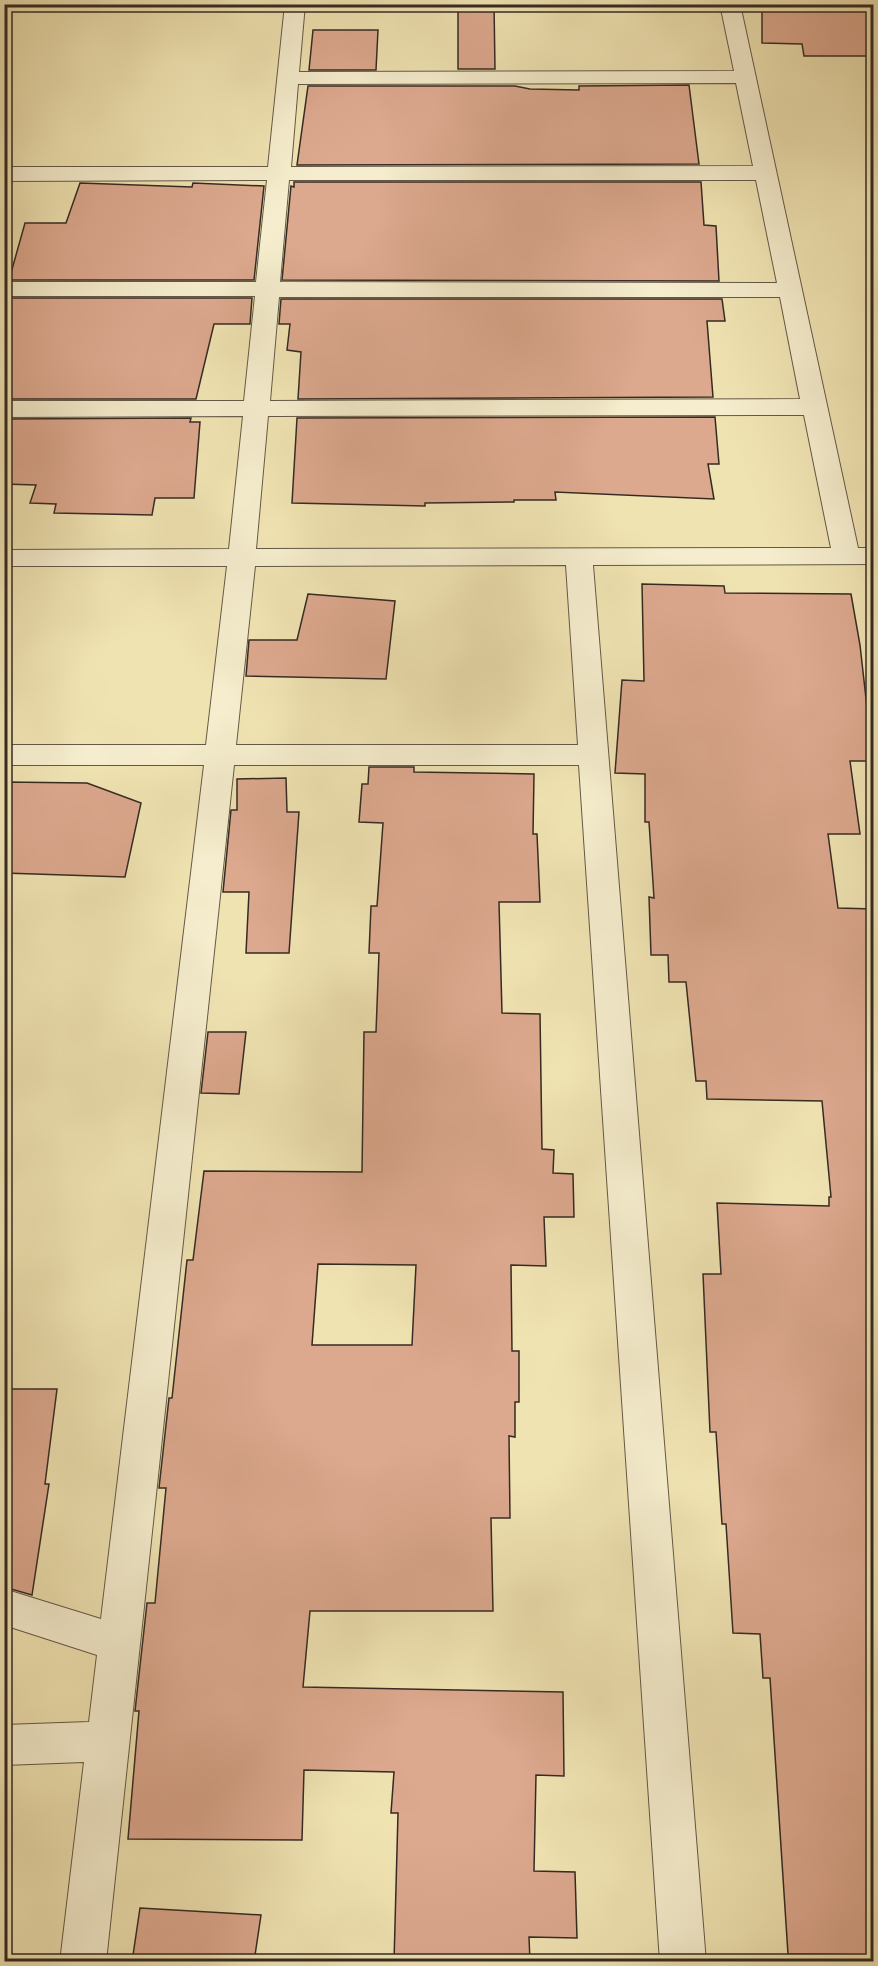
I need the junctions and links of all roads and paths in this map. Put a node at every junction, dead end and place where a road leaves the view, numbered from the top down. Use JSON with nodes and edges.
{"nodes":[{"id":1,"x":294,"y":4,"type":"edge"},
{"id":2,"x":730,"y":4,"type":"edge"},
{"id":3,"x":745,"y":77,"type":"junction"},
{"id":4,"x":288,"y":78,"type":"junction"},
{"id":5,"x":765,"y":173,"type":"junction"},
{"id":6,"x":4,"y":174,"type":"edge"},
{"id":7,"x":278,"y":174,"type":"junction"},
{"id":8,"x":4,"y":289,"type":"edge"},
{"id":9,"x":267,"y":289,"type":"junction"},
{"id":10,"x":790,"y":290,"type":"junction"},
{"id":11,"x":814,"y":407,"type":"junction"},
{"id":12,"x":4,"y":409,"type":"edge"},
{"id":13,"x":256,"y":409,"type":"junction"},
{"id":14,"x":846,"y":556,"type":"junction"},
{"id":15,"x":873,"y":556,"type":"edge"},
{"id":16,"x":579,"y":557,"type":"junction"},
{"id":17,"x":4,"y":558,"type":"edge"},
{"id":18,"x":242,"y":558,"type":"junction"},
{"id":19,"x":4,"y":755,"type":"edge"},
{"id":20,"x":219,"y":755,"type":"junction"},
{"id":21,"x":594,"y":755,"type":"junction"},
{"id":22,"x":4,"y":1607,"type":"edge"},
{"id":23,"x":119,"y":1643,"type":"junction"},
{"id":24,"x":108,"y":1741,"type":"junction"},
{"id":25,"x":4,"y":1745,"type":"edge"},
{"id":26,"x":83,"y":1962,"type":"edge"},
{"id":27,"x":683,"y":1962,"type":"edge"}],
"edges":[{"from":1,"to":4,"type":"street"},
{"from":2,"to":3,"type":"street"},
{"from":3,"to":4,"type":"street"},
{"from":3,"to":5,"type":"street"},
{"from":4,"to":7,"type":"street"},
{"from":5,"to":7,"type":"street"},
{"from":5,"to":10,"type":"street"},
{"from":6,"to":7,"type":"street"},
{"from":7,"to":9,"type":"street"},
{"from":8,"to":9,"type":"street"},
{"from":9,"to":10,"type":"street"},
{"from":9,"to":13,"type":"street"},
{"from":10,"to":11,"type":"street"},
{"from":11,"to":13,"type":"street"},
{"from":11,"to":14,"type":"street"},
{"from":12,"to":13,"type":"street"},
{"from":13,"to":18,"type":"street"},
{"from":14,"to":15,"type":"street"},
{"from":14,"to":16,"type":"street"},
{"from":16,"to":18,"type":"street"},
{"from":16,"to":21,"type":"street"},
{"from":17,"to":18,"type":"street"},
{"from":18,"to":20,"type":"street"},
{"from":19,"to":20,"type":"street"},
{"from":20,"to":21,"type":"street"},
{"from":20,"to":23,"type":"street"},
{"from":21,"to":27,"type":"street"},
{"from":22,"to":23,"type":"street"},
{"from":23,"to":24,"type":"street"},
{"from":24,"to":25,"type":"street"},
{"from":24,"to":26,"type":"street"}]}
